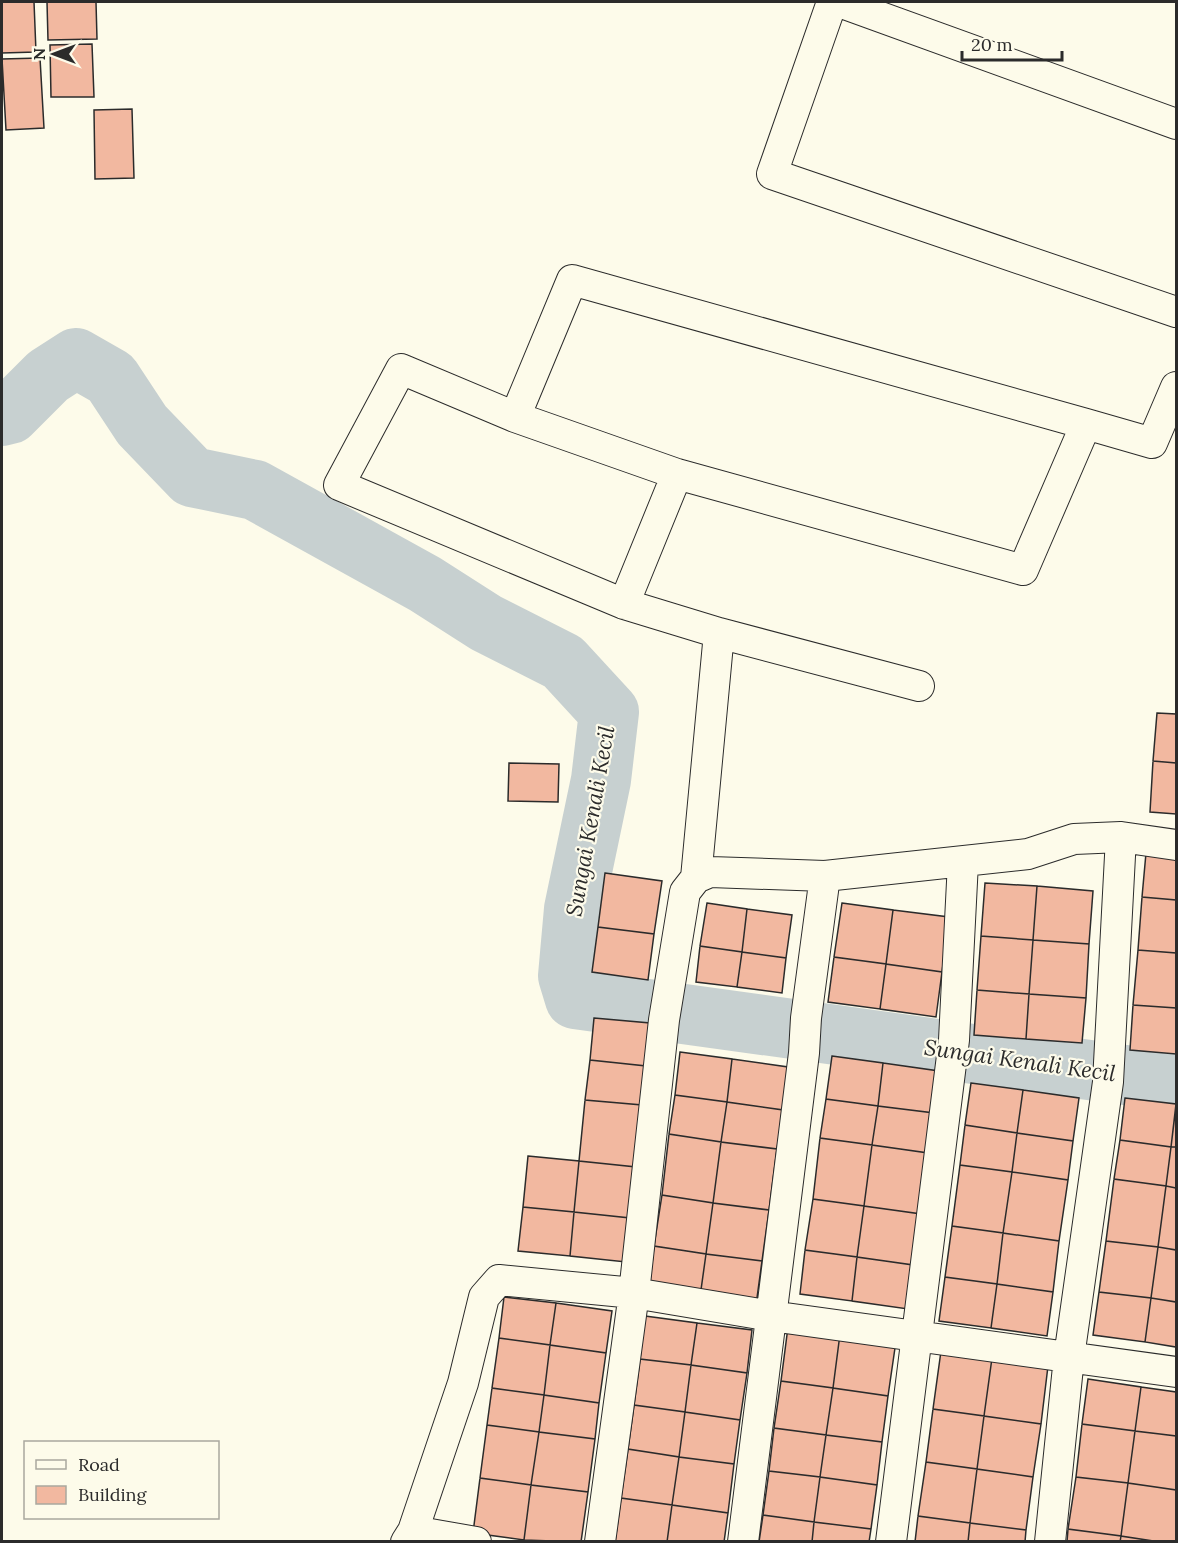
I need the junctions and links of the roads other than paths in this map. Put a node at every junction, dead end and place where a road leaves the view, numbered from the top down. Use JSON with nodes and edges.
{"nodes":[{"id":1,"x":832,"y":2,"type":"edge"},
{"id":2,"x":839,"y":2,"type":"edge"},
{"id":3,"x":1176,"y":124,"type":"edge"},
{"id":4,"x":1176,"y":312,"type":"edge"},
{"id":5,"x":1176,"y":387,"type":"edge"},
{"id":6,"x":515,"y":417,"type":"junction"},
{"id":7,"x":1086,"y":424,"type":"junction"},
{"id":8,"x":1164,"y":447,"type":"edge"},
{"id":9,"x":676,"y":474,"type":"junction"},
{"id":10,"x":624,"y":604,"type":"junction"},
{"id":11,"x":719,"y":633,"type":"junction"},
{"id":12,"x":919,"y":686,"type":"dead end"},
{"id":13,"x":1121,"y":837,"type":"junction"},
{"id":14,"x":1176,"y":845,"type":"edge"},
{"id":15,"x":963,"y":862,"type":"junction"},
{"id":16,"x":825,"y":876,"type":"junction"},
{"id":17,"x":696,"y":878,"type":"junction"},
{"id":18,"x":634,"y":1293,"type":"junction"},
{"id":19,"x":771,"y":1316,"type":"junction"},
{"id":20,"x":918,"y":1336,"type":"junction"},
{"id":21,"x":1069,"y":1357,"type":"junction"},
{"id":22,"x":1176,"y":1372,"type":"edge"},
{"id":23,"x":409,"y":1536,"type":"edge"},
{"id":24,"x":476,"y":1542,"type":"edge"},
{"id":25,"x":600,"y":1542,"type":"edge"},
{"id":26,"x":743,"y":1542,"type":"edge"},
{"id":27,"x":891,"y":1542,"type":"edge"},
{"id":28,"x":1050,"y":1542,"type":"edge"}],
"edges":[{"from":1,"to":4,"type":"street"},
{"from":2,"to":3,"type":"street"},
{"from":5,"to":8,"type":"street"},
{"from":6,"to":7,"type":"street"},
{"from":6,"to":9,"type":"street"},
{"from":6,"to":10,"type":"street"},
{"from":7,"to":8,"type":"street"},
{"from":7,"to":9,"type":"street"},
{"from":9,"to":10,"type":"street"},
{"from":10,"to":11,"type":"street"},
{"from":11,"to":12,"type":"street"},
{"from":11,"to":17,"type":"street"},
{"from":13,"to":14,"type":"street"},
{"from":13,"to":15,"type":"street"},
{"from":13,"to":21,"type":"street"},
{"from":15,"to":16,"type":"street"},
{"from":15,"to":20,"type":"street"},
{"from":16,"to":17,"type":"street"},
{"from":16,"to":19,"type":"street"},
{"from":17,"to":18,"type":"street"},
{"from":18,"to":19,"type":"street"},
{"from":18,"to":23,"type":"street"},
{"from":18,"to":25,"type":"street"},
{"from":19,"to":20,"type":"street"},
{"from":19,"to":26,"type":"street"},
{"from":20,"to":21,"type":"street"},
{"from":20,"to":27,"type":"street"},
{"from":21,"to":22,"type":"street"},
{"from":21,"to":28,"type":"street"},
{"from":23,"to":24,"type":"street"}]}
